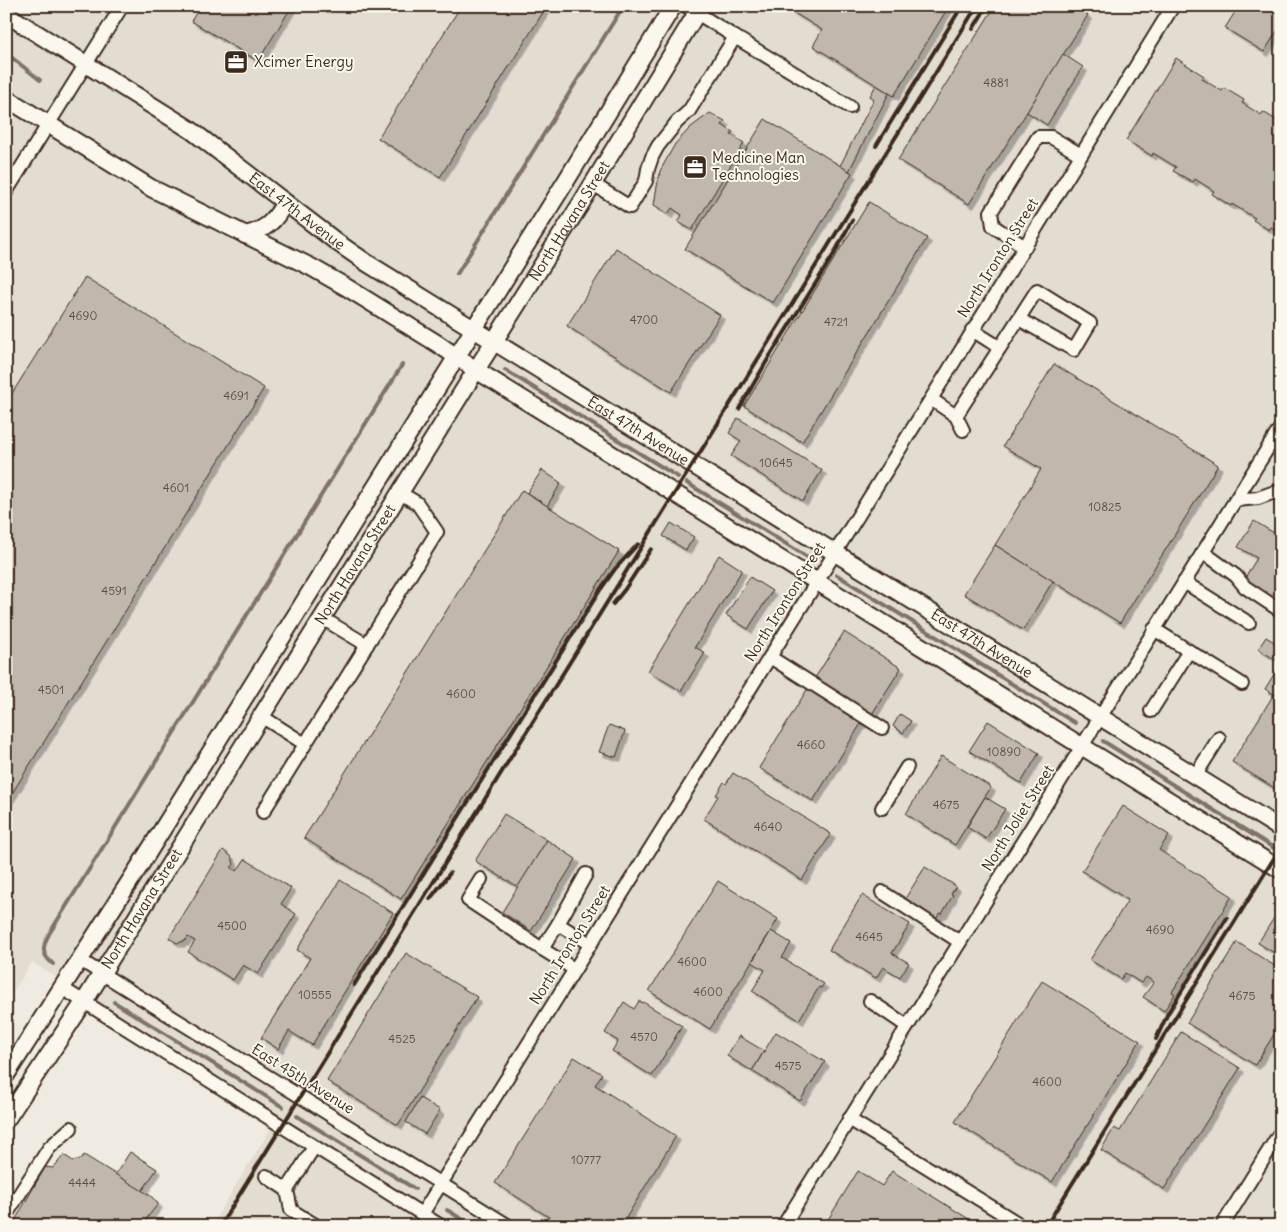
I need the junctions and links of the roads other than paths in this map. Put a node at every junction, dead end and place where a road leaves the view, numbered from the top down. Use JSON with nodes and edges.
{"nodes":[{"id":1,"x":122,"y":6,"type":"edge"},
{"id":2,"x":673,"y":6,"type":"edge"},
{"id":3,"x":1173,"y":6,"type":"edge"},
{"id":4,"x":695,"y":8,"type":"edge"},
{"id":5,"x":6,"y":14,"type":"edge"},
{"id":6,"x":735,"y":37,"type":"junction"},
{"id":7,"x":86,"y":64,"type":"junction"},
{"id":8,"x":6,"y":98,"type":"edge"},
{"id":9,"x":850,"y":107,"type":"dead end"},
{"id":10,"x":48,"y":124,"type":"junction"},
{"id":11,"x":1081,"y":155,"type":"junction"},
{"id":12,"x":592,"y":184,"type":"junction"},
{"id":13,"x":6,"y":192,"type":"edge"},
{"id":14,"x":285,"y":202,"type":"junction"},
{"id":15,"x":245,"y":235,"type":"junction"},
{"id":16,"x":1025,"y":246,"type":"junction"},
{"id":17,"x":1019,"y":319,"type":"junction"},
{"id":18,"x":474,"y":328,"type":"junction"},
{"id":19,"x":972,"y":330,"type":"junction"},
{"id":20,"x":494,"y":341,"type":"junction"},
{"id":21,"x":999,"y":347,"type":"junction"},
{"id":22,"x":457,"y":356,"type":"junction"},
{"id":23,"x":476,"y":370,"type":"junction"},
{"id":24,"x":931,"y":399,"type":"junction"},
{"id":25,"x":956,"y":416,"type":"junction"},
{"id":26,"x":1281,"y":427,"type":"edge"},
{"id":27,"x":962,"y":430,"type":"dead end"},
{"id":28,"x":1281,"y":492,"type":"edge"},
{"id":29,"x":400,"y":493,"type":"junction"},
{"id":30,"x":1236,"y":500,"type":"junction"},
{"id":31,"x":835,"y":552,"type":"junction"},
{"id":32,"x":1203,"y":552,"type":"junction"},
{"id":33,"x":816,"y":582,"type":"junction"},
{"id":34,"x":1184,"y":582,"type":"junction"},
{"id":35,"x":1281,"y":610,"type":"edge"},
{"id":36,"x":322,"y":618,"type":"junction"},
{"id":37,"x":1249,"y":623,"type":"dead end"},
{"id":38,"x":1154,"y":630,"type":"junction"},
{"id":39,"x":367,"y":645,"type":"junction"},
{"id":40,"x":1189,"y":651,"type":"junction"},
{"id":41,"x":770,"y":657,"type":"junction"},
{"id":42,"x":1242,"y":684,"type":"dead end"},
{"id":43,"x":1151,"y":711,"type":"dead end"},
{"id":44,"x":261,"y":716,"type":"junction"},
{"id":45,"x":1100,"y":716,"type":"junction"},
{"id":46,"x":882,"y":728,"type":"dead end"},
{"id":47,"x":1219,"y":738,"type":"dead end"},
{"id":48,"x":305,"y":744,"type":"junction"},
{"id":49,"x":1081,"y":746,"type":"junction"},
{"id":50,"x":907,"y":767,"type":"dead end"},
{"id":51,"x":1195,"y":776,"type":"junction"},
{"id":52,"x":882,"y":808,"type":"dead end"},
{"id":53,"x":263,"y":812,"type":"dead end"},
{"id":54,"x":1281,"y":829,"type":"edge"},
{"id":55,"x":1281,"y":870,"type":"edge"},
{"id":56,"x":586,"y":874,"type":"dead end"},
{"id":57,"x":481,"y":879,"type":"dead end"},
{"id":58,"x":882,"y":892,"type":"dead end"},
{"id":59,"x":558,"y":924,"type":"junction"},
{"id":60,"x":960,"y":942,"type":"junction"},
{"id":61,"x":590,"y":944,"type":"junction"},
{"id":62,"x":542,"y":949,"type":"junction"},
{"id":63,"x":80,"y":960,"type":"junction"},
{"id":64,"x":574,"y":969,"type":"junction"},
{"id":65,"x":101,"y":973,"type":"junction"},
{"id":66,"x":62,"y":988,"type":"junction"},
{"id":67,"x":870,"y":1001,"type":"dead end"},
{"id":68,"x":84,"y":1002,"type":"junction"},
{"id":69,"x":907,"y":1026,"type":"junction"},
{"id":70,"x":6,"y":1075,"type":"edge"},
{"id":71,"x":849,"y":1119,"type":"junction"},
{"id":72,"x":6,"y":1120,"type":"edge"},
{"id":73,"x":71,"y":1128,"type":"dead end"},
{"id":74,"x":1281,"y":1131,"type":"edge"},
{"id":75,"x":314,"y":1147,"type":"junction"},
{"id":76,"x":266,"y":1176,"type":"dead end"},
{"id":77,"x":440,"y":1184,"type":"junction"},
{"id":78,"x":287,"y":1190,"type":"junction"},
{"id":79,"x":422,"y":1214,"type":"junction"},
{"id":80,"x":6,"y":1216,"type":"edge"},
{"id":81,"x":1016,"y":1222,"type":"dead end"},
{"id":82,"x":317,"y":1226,"type":"edge"},
{"id":83,"x":441,"y":1226,"type":"edge"},
{"id":84,"x":509,"y":1226,"type":"edge"},
{"id":85,"x":783,"y":1226,"type":"edge"},
{"id":86,"x":1222,"y":1226,"type":"edge"}],
"edges":[{"from":1,"to":7,"type":"street"},
{"from":2,"to":18,"type":"main road","name":"North Havana Street"},
{"from":3,"to":11,"type":"street","name":"North Ironton Street"},
{"from":4,"to":6,"type":"street"},
{"from":4,"to":12,"type":"main road","name":"North Havana Street"},
{"from":5,"to":7,"type":"main road","name":"East 47th Avenue"},
{"from":6,"to":9,"type":"street"},
{"from":6,"to":12,"type":"street"},
{"from":7,"to":10,"type":"street"},
{"from":7,"to":14,"type":"main road","name":"East 47th Avenue"},
{"from":8,"to":10,"type":"main road"},
{"from":10,"to":13,"type":"street"},
{"from":10,"to":15,"type":"main road"},
{"from":11,"to":16,"type":"street","name":"North Ironton Street"},
{"from":11,"to":16,"type":"street"},
{"from":12,"to":20,"type":"main road","name":"North Havana Street"},
{"from":14,"to":15,"type":"main road"},
{"from":14,"to":18,"type":"main road","name":"East 47th Avenue"},
{"from":15,"to":22,"type":"main road"},
{"from":16,"to":19,"type":"street","name":"North Ironton Street"},
{"from":17,"to":17,"type":"street"},
{"from":17,"to":21,"type":"street"},
{"from":18,"to":20,"type":"main road","name":"East 47th Avenue"},
{"from":18,"to":22,"type":"main road","name":"North Havana Street"},
{"from":19,"to":21,"type":"street"},
{"from":19,"to":24,"type":"street","name":"North Ironton Street"},
{"from":20,"to":23,"type":"main road","name":"North Havana Street"},
{"from":20,"to":31,"type":"main road","name":"East 47th Avenue"},
{"from":21,"to":25,"type":"street"},
{"from":22,"to":23,"type":"main road"},
{"from":22,"to":63,"type":"main road","name":"North Havana Street"},
{"from":23,"to":29,"type":"main road","name":"North Havana Street"},
{"from":23,"to":33,"type":"main road"},
{"from":24,"to":25,"type":"street"},
{"from":24,"to":31,"type":"street","name":"North Ironton Street"},
{"from":25,"to":27,"type":"street"},
{"from":26,"to":30,"type":"street","name":"North Joliet Street"},
{"from":28,"to":30,"type":"street"},
{"from":29,"to":36,"type":"main road","name":"North Havana Street"},
{"from":29,"to":39,"type":"street"},
{"from":30,"to":32,"type":"street","name":"North Joliet Street"},
{"from":31,"to":33,"type":"street","name":"North Ironton Street"},
{"from":31,"to":45,"type":"main road","name":"East 47th Avenue"},
{"from":32,"to":34,"type":"street","name":"North Joliet Street"},
{"from":32,"to":35,"type":"street"},
{"from":33,"to":41,"type":"street","name":"North Ironton Street"},
{"from":33,"to":49,"type":"main road"},
{"from":34,"to":37,"type":"street"},
{"from":34,"to":38,"type":"street","name":"North Joliet Street"},
{"from":36,"to":39,"type":"street"},
{"from":36,"to":44,"type":"main road","name":"North Havana Street"},
{"from":38,"to":40,"type":"street"},
{"from":38,"to":45,"type":"street","name":"North Joliet Street"},
{"from":39,"to":48,"type":"street"},
{"from":40,"to":42,"type":"street"},
{"from":40,"to":43,"type":"street"},
{"from":41,"to":46,"type":"street"},
{"from":41,"to":61,"type":"street","name":"North Ironton Street"},
{"from":44,"to":48,"type":"street"},
{"from":44,"to":65,"type":"main road","name":"North Havana Street"},
{"from":45,"to":49,"type":"street","name":"North Joliet Street"},
{"from":45,"to":51,"type":"main road","name":"East 47th Avenue"},
{"from":47,"to":51,"type":"street"},
{"from":48,"to":53,"type":"street"},
{"from":49,"to":55,"type":"main road"},
{"from":49,"to":60,"type":"street","name":"North Joliet Street"},
{"from":50,"to":52,"type":"street"},
{"from":51,"to":54,"type":"main road","name":"East 47th Avenue"},
{"from":56,"to":59,"type":"street"},
{"from":57,"to":62,"type":"street"},
{"from":58,"to":60,"type":"street"},
{"from":59,"to":61,"type":"street"},
{"from":59,"to":62,"type":"street"},
{"from":60,"to":69,"type":"street","name":"North Joliet Street"},
{"from":61,"to":64,"type":"street","name":"North Ironton Street"},
{"from":62,"to":64,"type":"street"},
{"from":63,"to":65,"type":"street","name":"East 45th Avenue"},
{"from":63,"to":66,"type":"main road","name":"North Havana Street"},
{"from":64,"to":77,"type":"street","name":"North Ironton Street"},
{"from":65,"to":68,"type":"main road","name":"North Havana Street"},
{"from":65,"to":77,"type":"street","name":"East 45th Avenue"},
{"from":66,"to":68,"type":"street"},
{"from":66,"to":70,"type":"main road","name":"North Havana Street"},
{"from":67,"to":69,"type":"street"},
{"from":68,"to":72,"type":"main road","name":"North Havana Street"},
{"from":68,"to":75,"type":"street"},
{"from":69,"to":71,"type":"street","name":"North Joliet Street"},
{"from":71,"to":81,"type":"street"},
{"from":71,"to":85,"type":"street","name":"North Joliet Street"},
{"from":73,"to":80,"type":"street"},
{"from":74,"to":86,"type":"street"},
{"from":75,"to":78,"type":"street"},
{"from":75,"to":79,"type":"street"},
{"from":76,"to":78,"type":"street"},
{"from":77,"to":79,"type":"street","name":"North Ironton Street"},
{"from":77,"to":84,"type":"street","name":"East 45th Avenue"},
{"from":78,"to":82,"type":"street"},
{"from":79,"to":83,"type":"street"}]}
